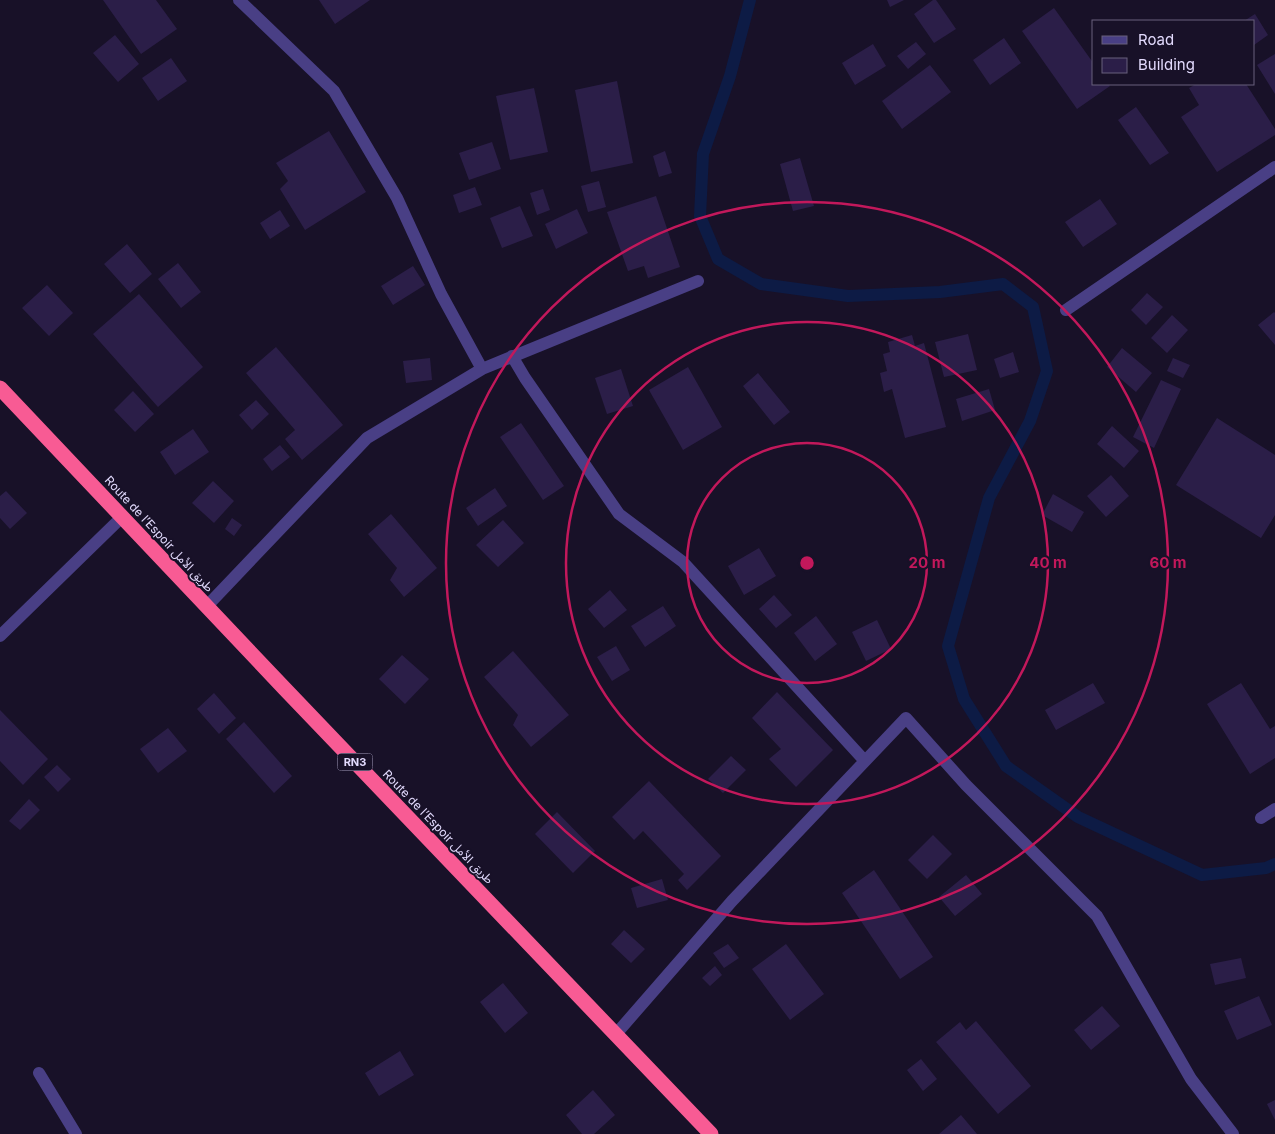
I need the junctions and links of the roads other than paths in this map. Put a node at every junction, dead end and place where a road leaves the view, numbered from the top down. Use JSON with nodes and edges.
{"nodes":[{"id":1,"x":239,"y":0,"type":"edge"},
{"id":2,"x":1275,"y":166,"type":"edge"},
{"id":3,"x":698,"y":281,"type":"dead end"},
{"id":4,"x":1066,"y":310,"type":"dead end"},
{"id":5,"x":512,"y":356,"type":"junction"},
{"id":6,"x":482,"y":369,"type":"junction"},
{"id":7,"x":0,"y":388,"type":"edge"},
{"id":8,"x":122,"y":517,"type":"junction"},
{"id":9,"x":207,"y":606,"type":"junction"},
{"id":10,"x":0,"y":636,"type":"edge"},
{"id":11,"x":864,"y":760,"type":"junction"},
{"id":12,"x":1275,"y":809,"type":"edge"},
{"id":13,"x":1261,"y":818,"type":"dead end"},
{"id":14,"x":616,"y":1034,"type":"junction"},
{"id":15,"x":39,"y":1074,"type":"dead end"},
{"id":16,"x":76,"y":1134,"type":"edge"},
{"id":17,"x":711,"y":1134,"type":"edge"},
{"id":18,"x":1233,"y":1134,"type":"edge"}],
"edges":[{"from":1,"to":6,"type":"street"},
{"from":2,"to":4,"type":"street"},
{"from":3,"to":5,"type":"street"},
{"from":5,"to":6,"type":"street"},
{"from":5,"to":11,"type":"street"},
{"from":6,"to":9,"type":"street"},
{"from":7,"to":8,"type":"highway","name":"Route de l’Espoir طريق الأمل","number":"RN3"},
{"from":8,"to":9,"type":"highway","name":"Route de l’Espoir طريق الأمل","number":"RN3"},
{"from":8,"to":10,"type":"street"},
{"from":9,"to":14,"type":"highway","name":"Route de l’Espoir طريق الأمل","number":"RN3"},
{"from":11,"to":14,"type":"street"},
{"from":11,"to":18,"type":"street"},
{"from":12,"to":13,"type":"street"},
{"from":14,"to":17,"type":"highway","name":"Route de l’Espoir طريق الأمل","number":"RN3"},
{"from":15,"to":16,"type":"street"}]}
